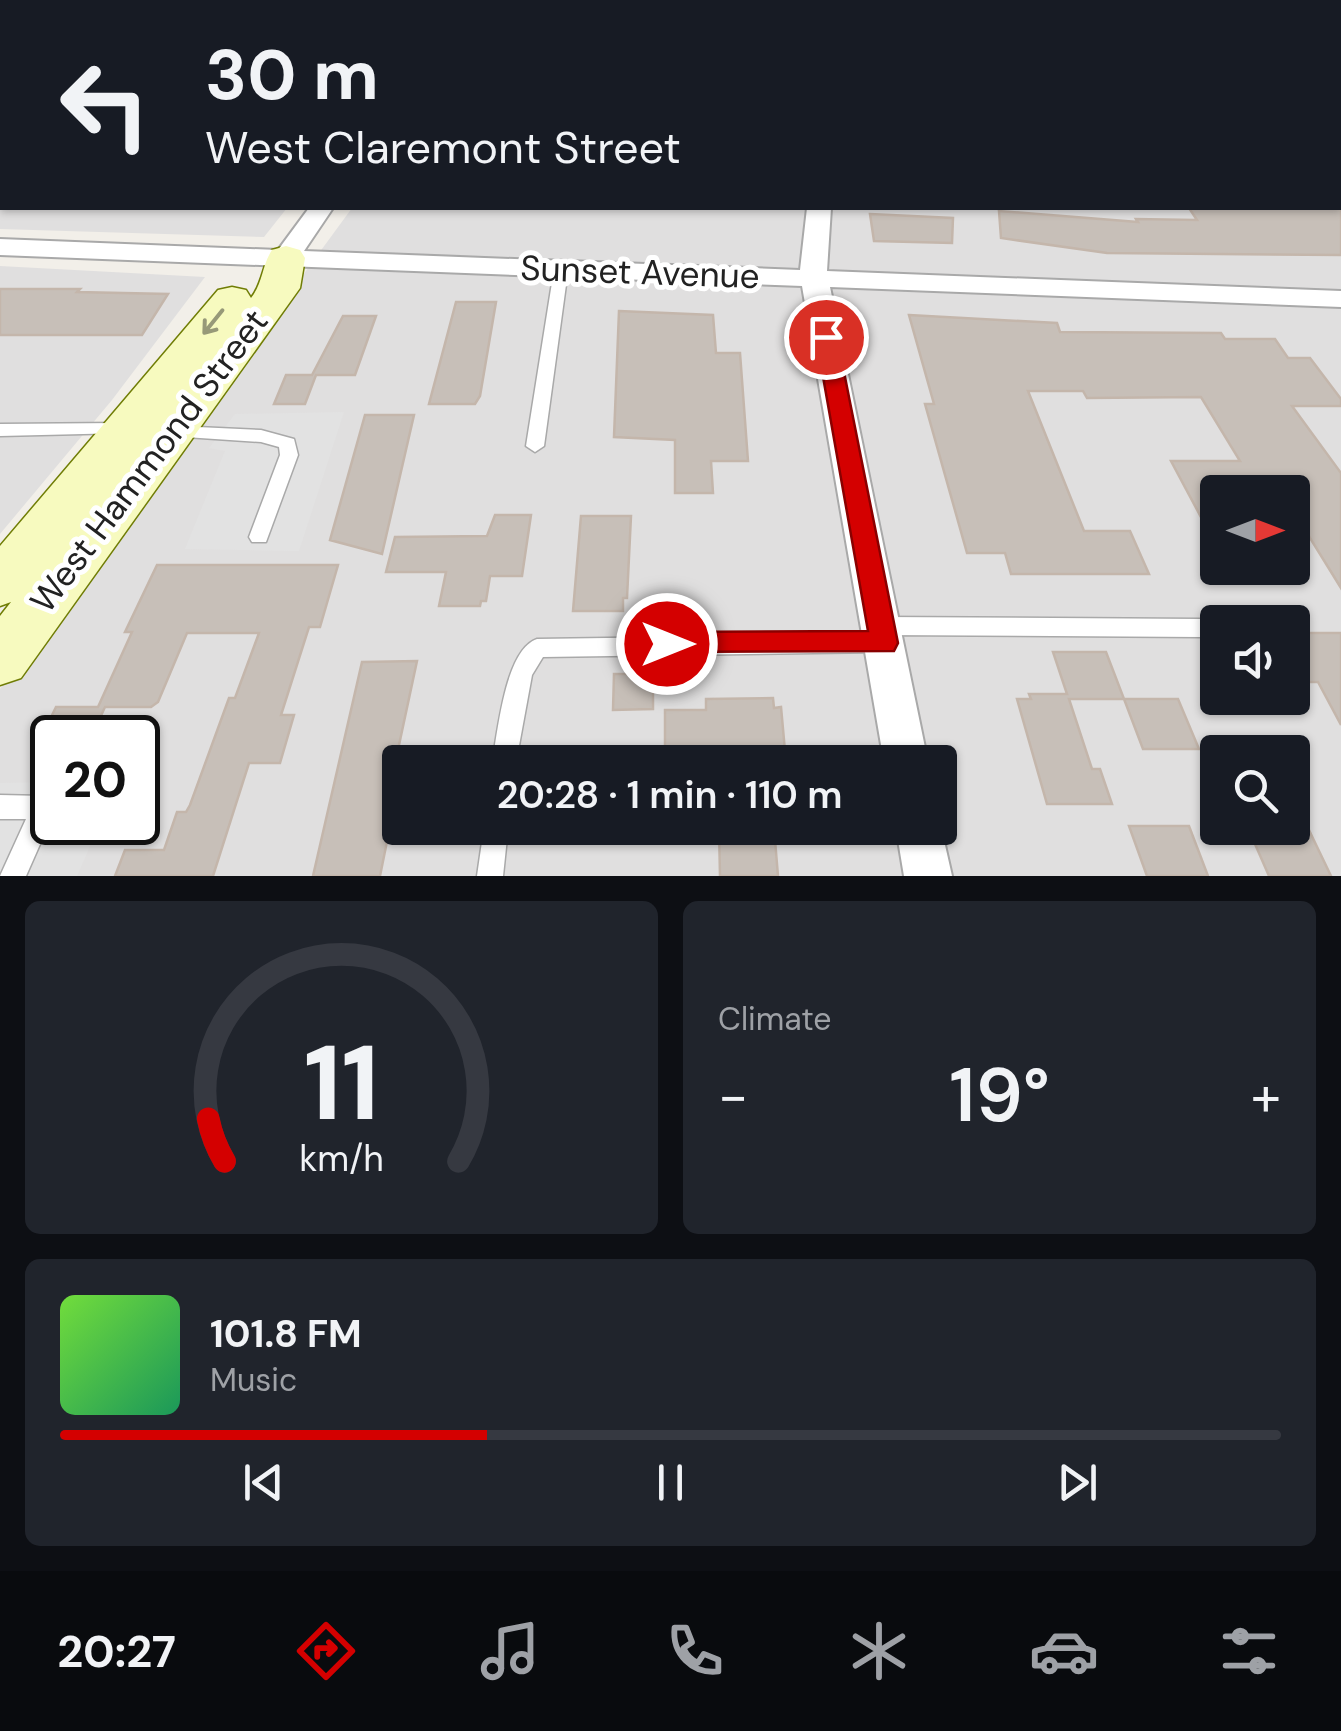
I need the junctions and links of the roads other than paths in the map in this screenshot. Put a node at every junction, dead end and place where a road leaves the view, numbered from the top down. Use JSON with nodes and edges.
{"nodes":[{"id":1,"x":320,"y":210,"type":"edge"},
{"id":2,"x":818,"y":210,"type":"edge"},
{"id":3,"x":0,"y":247,"type":"edge"},
{"id":4,"x":286,"y":258,"type":"junction"},
{"id":5,"x":561,"y":270,"type":"junction"},
{"id":6,"x":815,"y":279,"type":"junction"},
{"id":7,"x":1337,"y":303,"type":"edge"},
{"id":8,"x":0,"y":430,"type":"edge"},
{"id":9,"x":148,"y":430,"type":"junction"},
{"id":10,"x":535,"y":446,"type":"dead end"},
{"id":11,"x":259,"y":537,"type":"dead end"},
{"id":12,"x":0,"y":584,"type":"edge"},
{"id":13,"x":1200,"y":628,"type":"dead end"},
{"id":14,"x":882,"y":634,"type":"junction"},
{"id":15,"x":0,"y":660,"type":"edge"},
{"id":16,"x":507,"y":745,"type":"edge"},
{"id":17,"x":903,"y":745,"type":"edge"},
{"id":18,"x":0,"y":807,"type":"edge"},
{"id":19,"x":494,"y":845,"type":"edge"},
{"id":20,"x":922,"y":845,"type":"edge"},
{"id":21,"x":12,"y":876,"type":"edge"},
{"id":22,"x":490,"y":876,"type":"edge"},
{"id":23,"x":928,"y":876,"type":"edge"}],
"edges":[{"from":1,"to":4,"type":"street","name":"West Hammond Street"},
{"from":2,"to":6,"type":"street"},
{"from":3,"to":4,"type":"street","name":"Sunset Avenue"},
{"from":4,"to":5,"type":"street","name":"Sunset Avenue"},
{"from":4,"to":9,"type":"street","name":"West Hammond Street"},
{"from":5,"to":6,"type":"street","name":"Sunset Avenue"},
{"from":5,"to":10,"type":"lane"},
{"from":6,"to":7,"type":"street","name":"Sunset Avenue"},
{"from":6,"to":14,"type":"street"},
{"from":8,"to":9,"type":"lane"},
{"from":9,"to":11,"type":"lane"},
{"from":9,"to":12,"type":"street","name":"West Hammond Street"},
{"from":9,"to":15,"type":"street","name":"West Hammond Street"},
{"from":13,"to":14,"type":"lane"},
{"from":14,"to":16,"type":"lane"},
{"from":14,"to":17,"type":"street"},
{"from":18,"to":21,"type":"lane"},
{"from":19,"to":22,"type":"lane"},
{"from":20,"to":23,"type":"street"}]}
